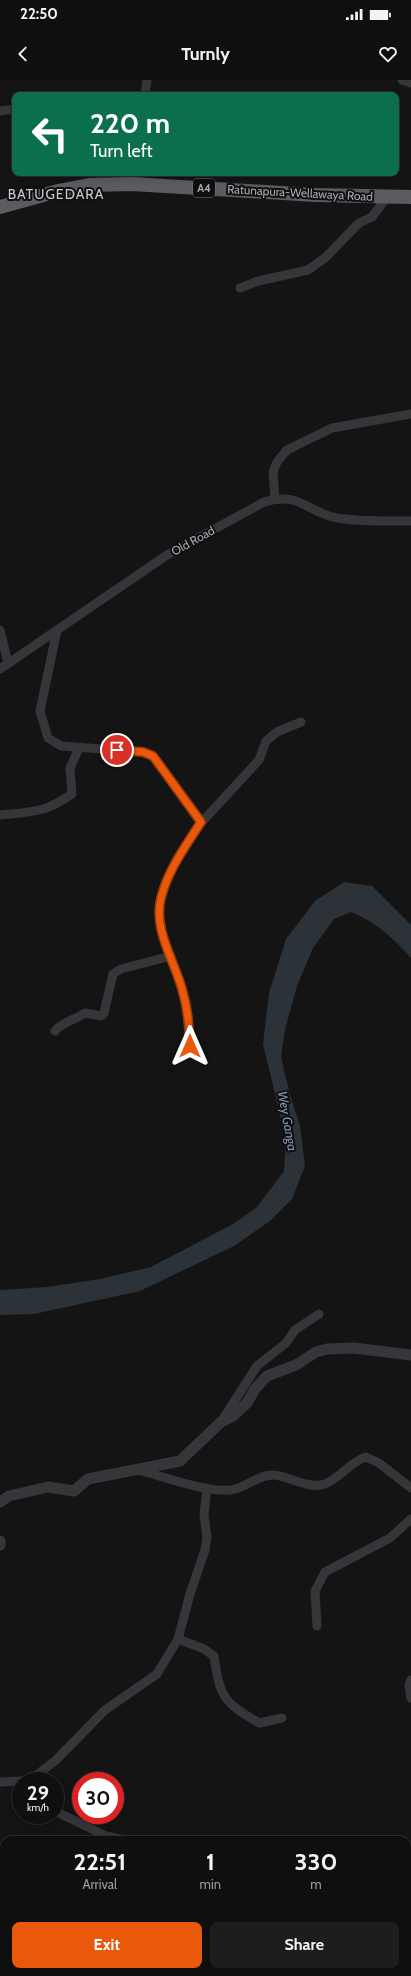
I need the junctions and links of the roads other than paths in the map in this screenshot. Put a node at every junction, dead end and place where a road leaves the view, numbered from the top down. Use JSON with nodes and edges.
{"nodes":[{"id":1,"x":147,"y":80,"type":"edge"},
{"id":2,"x":402,"y":80,"type":"edge"},
{"id":3,"x":411,"y":83,"type":"edge"},
{"id":4,"x":145,"y":92,"type":"edge"},
{"id":5,"x":12,"y":109,"type":"edge"},
{"id":6,"x":0,"y":110,"type":"edge"},
{"id":7,"x":133,"y":178,"type":"edge"},
{"id":8,"x":387,"y":197,"type":"junction"},
{"id":9,"x":411,"y":197,"type":"edge"},
{"id":10,"x":0,"y":207,"type":"edge"},
{"id":11,"x":240,"y":288,"type":"dead end"},
{"id":12,"x":411,"y":414,"type":"edge"},
{"id":13,"x":275,"y":499,"type":"junction"},
{"id":14,"x":411,"y":521,"type":"edge"},
{"id":15,"x":0,"y":630,"type":"edge"},
{"id":16,"x":57,"y":630,"type":"junction"},
{"id":17,"x":8,"y":663,"type":"junction"},
{"id":18,"x":0,"y":669,"type":"edge"},
{"id":19,"x":301,"y":722,"type":"dead end"},
{"id":20,"x":79,"y":748,"type":"junction"},
{"id":21,"x":0,"y":815,"type":"edge"},
{"id":22,"x":201,"y":822,"type":"junction"},
{"id":23,"x":171,"y":956,"type":"junction"},
{"id":24,"x":55,"y":1031,"type":"dead end"},
{"id":25,"x":190,"y":1046,"type":"dead end"},
{"id":26,"x":319,"y":1314,"type":"dead end"},
{"id":27,"x":411,"y":1355,"type":"edge"},
{"id":28,"x":221,"y":1422,"type":"junction"},
{"id":29,"x":138,"y":1470,"type":"junction"},
{"id":30,"x":207,"y":1488,"type":"junction"},
{"id":31,"x":411,"y":1488,"type":"edge"},
{"id":32,"x":0,"y":1502,"type":"edge"},
{"id":33,"x":411,"y":1519,"type":"edge"},
{"id":34,"x":0,"y":1541,"type":"edge"},
{"id":35,"x":0,"y":1546,"type":"edge"},
{"id":36,"x":317,"y":1626,"type":"dead end"},
{"id":37,"x":178,"y":1639,"type":"junction"},
{"id":38,"x":411,"y":1680,"type":"edge"},
{"id":39,"x":411,"y":1698,"type":"edge"},
{"id":40,"x":282,"y":1718,"type":"dead end"},
{"id":41,"x":42,"y":1772,"type":"edge"},
{"id":42,"x":12,"y":1781,"type":"edge"},
{"id":43,"x":0,"y":1782,"type":"edge"},
{"id":44,"x":64,"y":1815,"type":"edge"},
{"id":45,"x":106,"y":1836,"type":"edge"}],
"edges":[{"from":1,"to":4,"type":"street"},
{"from":2,"to":3,"type":"street"},
{"from":5,"to":6,"type":"street"},
{"from":7,"to":8,"type":"highway","name":"Ratunapura-Wellawaya Road","number":"A4"},
{"from":7,"to":10,"type":"highway","name":"Ratunapura-Wellawaya Road","number":"A4"},
{"from":8,"to":9,"type":"highway","name":"Ratunapura-Wellawaya Road","number":"A4"},
{"from":8,"to":11,"type":"street"},
{"from":12,"to":13,"type":"street"},
{"from":13,"to":14,"type":"street","name":"Old Road"},
{"from":13,"to":16,"type":"street","name":"Old Road"},
{"from":15,"to":17,"type":"street"},
{"from":16,"to":17,"type":"street","name":"Old Road"},
{"from":16,"to":20,"type":"street"},
{"from":17,"to":18,"type":"street","name":"Old Road"},
{"from":19,"to":22,"type":"street"},
{"from":20,"to":21,"type":"street"},
{"from":20,"to":22,"type":"street"},
{"from":22,"to":23,"type":"street"},
{"from":23,"to":24,"type":"street"},
{"from":23,"to":25,"type":"street"},
{"from":26,"to":28,"type":"street"},
{"from":27,"to":28,"type":"street"},
{"from":28,"to":29,"type":"street"},
{"from":29,"to":30,"type":"street"},
{"from":29,"to":32,"type":"street"},
{"from":30,"to":31,"type":"street"},
{"from":30,"to":37,"type":"street"},
{"from":33,"to":36,"type":"street"},
{"from":34,"to":35,"type":"street"},
{"from":37,"to":40,"type":"street"},
{"from":37,"to":41,"type":"street"},
{"from":38,"to":39,"type":"street"},
{"from":42,"to":43,"type":"street"},
{"from":44,"to":45,"type":"street"}]}
